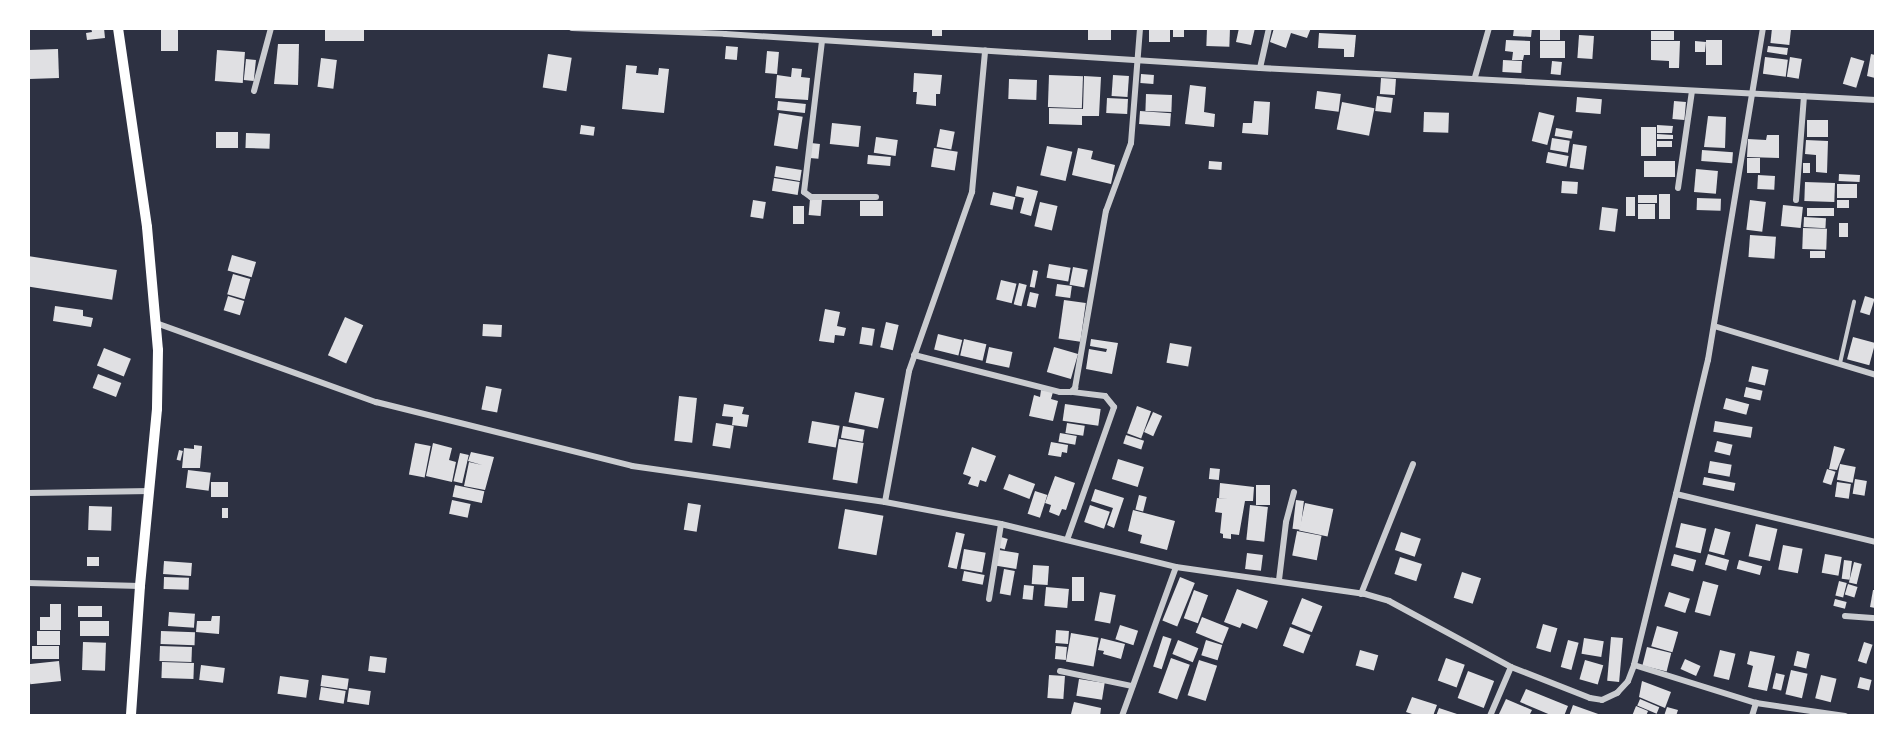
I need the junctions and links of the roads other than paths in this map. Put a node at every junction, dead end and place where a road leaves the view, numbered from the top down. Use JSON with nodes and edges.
{"nodes":[{"id":1,"x":118,"y":28,"type":"edge"},
{"id":2,"x":271,"y":28,"type":"edge"},
{"id":3,"x":572,"y":28,"type":"edge"},
{"id":4,"x":1140,"y":28,"type":"edge"},
{"id":5,"x":1269,"y":28,"type":"edge"},
{"id":6,"x":1489,"y":28,"type":"edge"},
{"id":7,"x":1763,"y":28,"type":"edge"},
{"id":8,"x":726,"y":31,"type":"edge"},
{"id":9,"x":822,"y":41,"type":"junction"},
{"id":10,"x":986,"y":51,"type":"junction"},
{"id":11,"x":1137,"y":60,"type":"junction"},
{"id":12,"x":1260,"y":68,"type":"junction"},
{"id":13,"x":1475,"y":77,"type":"junction"},
{"id":14,"x":254,"y":91,"type":"dead end"},
{"id":15,"x":1692,"y":91,"type":"junction"},
{"id":16,"x":1750,"y":93,"type":"junction"},
{"id":17,"x":1804,"y":96,"type":"junction"},
{"id":18,"x":1875,"y":100,"type":"edge"},
{"id":19,"x":1678,"y":188,"type":"dead end"},
{"id":20,"x":876,"y":197,"type":"dead end"},
{"id":21,"x":1796,"y":200,"type":"dead end"},
{"id":22,"x":1854,"y":302,"type":"dead end"},
{"id":23,"x":156,"y":323,"type":"junction"},
{"id":24,"x":1714,"y":326,"type":"junction"},
{"id":25,"x":914,"y":355,"type":"junction"},
{"id":26,"x":1840,"y":364,"type":"junction"},
{"id":27,"x":1875,"y":375,"type":"edge"},
{"id":28,"x":1071,"y":392,"type":"junction"},
{"id":29,"x":1413,"y":464,"type":"dead end"},
{"id":30,"x":150,"y":491,"type":"junction"},
{"id":31,"x":1294,"y":492,"type":"dead end"},
{"id":32,"x":28,"y":493,"type":"edge"},
{"id":33,"x":1676,"y":494,"type":"junction"},
{"id":34,"x":885,"y":502,"type":"junction"},
{"id":35,"x":1001,"y":524,"type":"junction"},
{"id":36,"x":1067,"y":540,"type":"junction"},
{"id":37,"x":1875,"y":542,"type":"edge"},
{"id":38,"x":1176,"y":567,"type":"junction"},
{"id":39,"x":1279,"y":580,"type":"junction"},
{"id":40,"x":28,"y":583,"type":"edge"},
{"id":41,"x":140,"y":586,"type":"junction"},
{"id":42,"x":1362,"y":594,"type":"junction"},
{"id":43,"x":989,"y":599,"type":"dead end"},
{"id":44,"x":1845,"y":616,"type":"dead end"},
{"id":45,"x":1875,"y":618,"type":"edge"},
{"id":46,"x":1635,"y":665,"type":"junction"},
{"id":47,"x":1511,"y":667,"type":"junction"},
{"id":48,"x":1060,"y":671,"type":"dead end"},
{"id":49,"x":1132,"y":686,"type":"junction"},
{"id":50,"x":1756,"y":703,"type":"junction"},
{"id":51,"x":131,"y":716,"type":"edge"},
{"id":52,"x":1122,"y":716,"type":"edge"},
{"id":53,"x":1490,"y":716,"type":"edge"},
{"id":54,"x":1752,"y":716,"type":"edge"},
{"id":55,"x":1845,"y":716,"type":"edge"}],
"edges":[{"from":1,"to":23,"type":"main road"},
{"from":2,"to":14,"type":"street"},
{"from":3,"to":8,"type":"street"},
{"from":4,"to":11,"type":"street"},
{"from":5,"to":12,"type":"street"},
{"from":6,"to":13,"type":"street"},
{"from":7,"to":16,"type":"street"},
{"from":8,"to":9,"type":"street"},
{"from":9,"to":10,"type":"street"},
{"from":9,"to":20,"type":"street"},
{"from":10,"to":11,"type":"street"},
{"from":10,"to":25,"type":"street"},
{"from":11,"to":12,"type":"street"},
{"from":11,"to":28,"type":"street"},
{"from":12,"to":13,"type":"street"},
{"from":13,"to":15,"type":"street"},
{"from":15,"to":16,"type":"street"},
{"from":15,"to":19,"type":"street"},
{"from":16,"to":17,"type":"street"},
{"from":16,"to":24,"type":"street"},
{"from":17,"to":18,"type":"street"},
{"from":17,"to":21,"type":"street"},
{"from":22,"to":26,"type":"lane"},
{"from":23,"to":30,"type":"main road"},
{"from":23,"to":34,"type":"street"},
{"from":24,"to":26,"type":"street"},
{"from":24,"to":33,"type":"street"},
{"from":25,"to":28,"type":"street"},
{"from":25,"to":34,"type":"street"},
{"from":26,"to":27,"type":"street"},
{"from":28,"to":36,"type":"street"},
{"from":29,"to":42,"type":"street"},
{"from":30,"to":32,"type":"street"},
{"from":30,"to":41,"type":"main road"},
{"from":31,"to":39,"type":"street"},
{"from":33,"to":37,"type":"street"},
{"from":33,"to":46,"type":"street"},
{"from":34,"to":35,"type":"street"},
{"from":35,"to":36,"type":"street"},
{"from":35,"to":43,"type":"street"},
{"from":36,"to":38,"type":"street"},
{"from":38,"to":39,"type":"street"},
{"from":38,"to":49,"type":"street"},
{"from":39,"to":42,"type":"street"},
{"from":40,"to":41,"type":"street"},
{"from":41,"to":51,"type":"main road"},
{"from":42,"to":47,"type":"street"},
{"from":44,"to":45,"type":"street"},
{"from":46,"to":47,"type":"street"},
{"from":46,"to":50,"type":"street"},
{"from":47,"to":53,"type":"street"},
{"from":48,"to":49,"type":"street"},
{"from":49,"to":52,"type":"street"},
{"from":50,"to":54,"type":"street"},
{"from":50,"to":55,"type":"street"}]}
